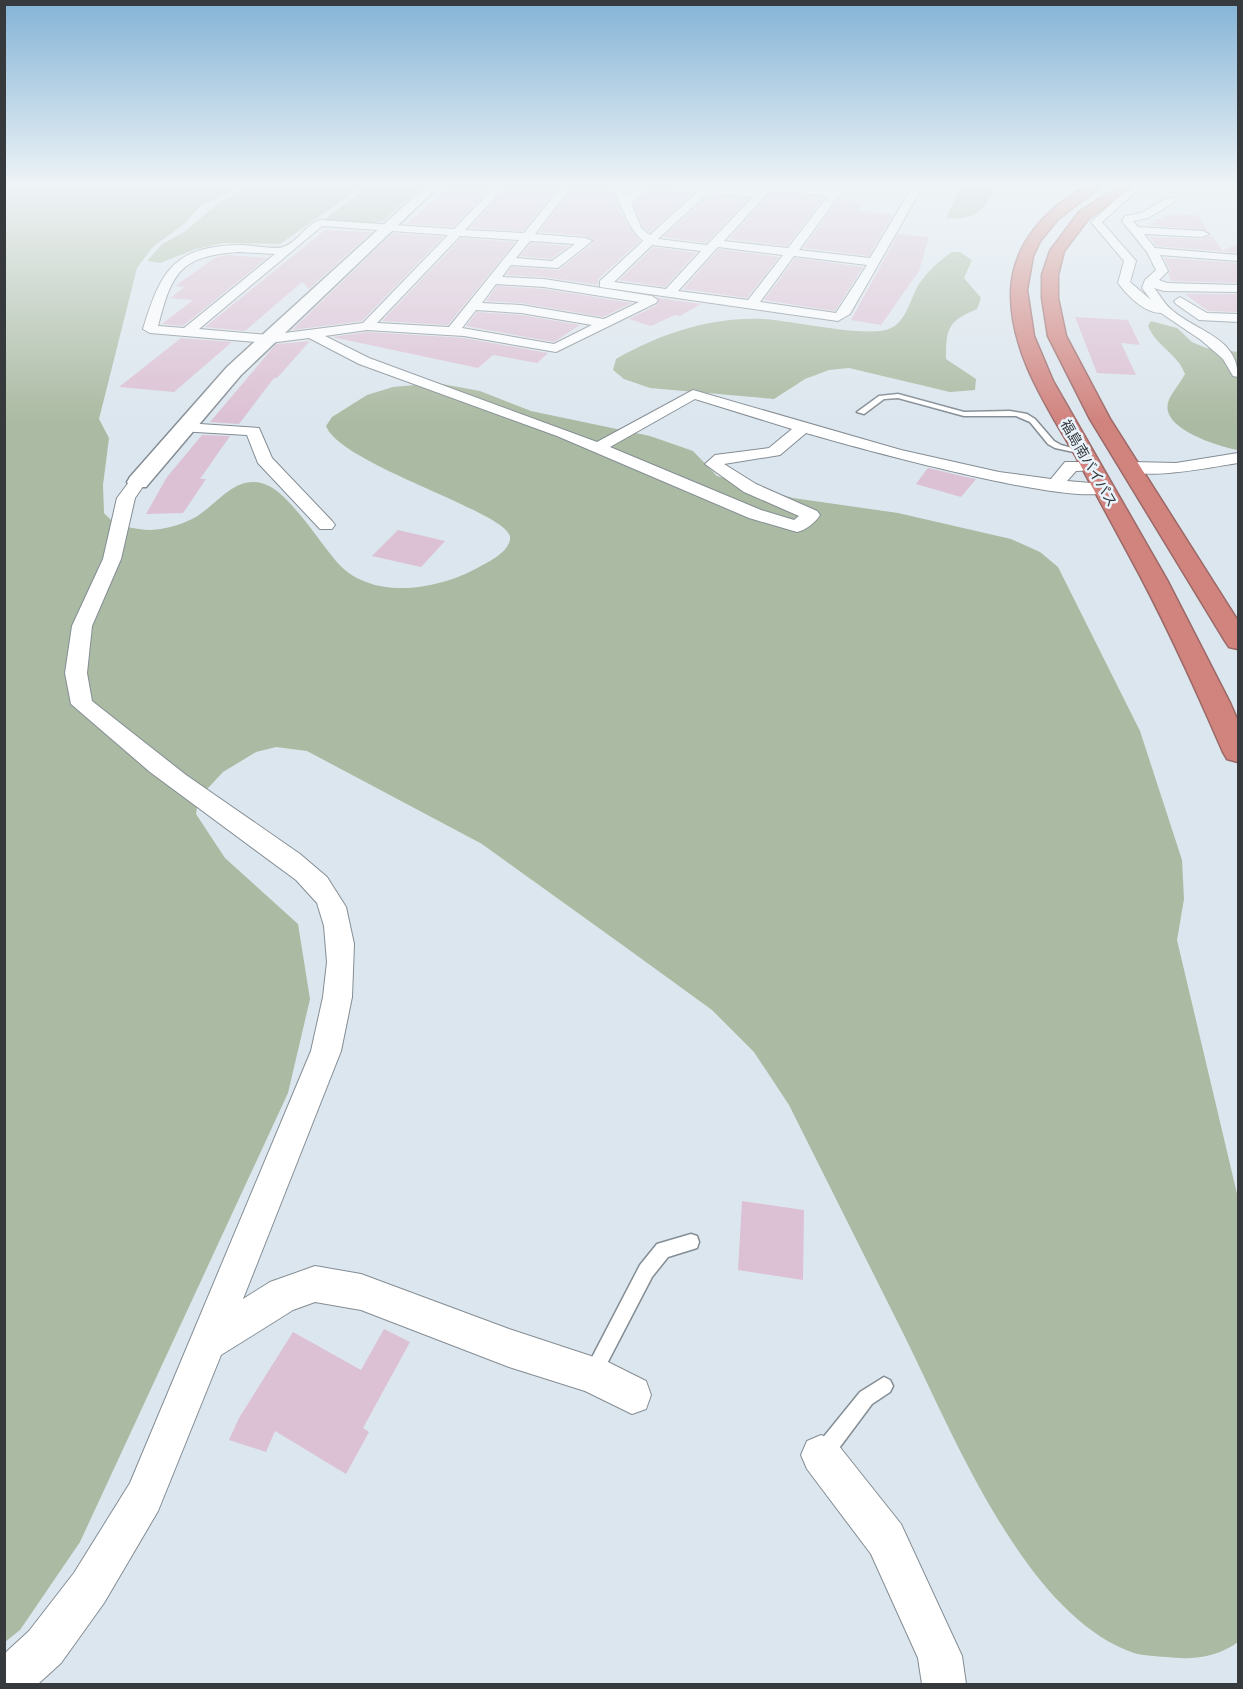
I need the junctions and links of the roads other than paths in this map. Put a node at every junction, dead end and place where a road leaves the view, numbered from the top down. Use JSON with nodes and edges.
{"nodes":[{"id":1,"x":182,"y":265,"type":"edge"},
{"id":2,"x":267,"y":265,"type":"edge"},
{"id":3,"x":349,"y":265,"type":"edge"},
{"id":4,"x":426,"y":265,"type":"edge"},
{"id":5,"x":506,"y":265,"type":"edge"},
{"id":6,"x":625,"y":265,"type":"edge"},
{"id":7,"x":695,"y":265,"type":"edge"},
{"id":8,"x":782,"y":265,"type":"edge"},
{"id":9,"x":870,"y":265,"type":"edge"},
{"id":10,"x":1022,"y":265,"type":"edge"},
{"id":11,"x":1053,"y":265,"type":"edge"},
{"id":12,"x":1129,"y":265,"type":"edge"},
{"id":13,"x":1159,"y":265,"type":"edge"},
{"id":14,"x":495,"y":280,"type":"junction"},
{"id":15,"x":1159,"y":284,"type":"junction"},
{"id":16,"x":1237,"y":289,"type":"dead end"},
{"id":17,"x":669,"y":293,"type":"junction"},
{"id":18,"x":751,"y":305,"type":"junction"},
{"id":19,"x":474,"y":306,"type":"junction"},
{"id":20,"x":1167,"y":313,"type":"junction"},
{"id":21,"x":1239,"y":318,"type":"edge"},
{"id":22,"x":605,"y":323,"type":"junction"},
{"id":23,"x":368,"y":326,"type":"junction"},
{"id":24,"x":186,"y":333,"type":"junction"},
{"id":25,"x":310,"y":333,"type":"junction"},
{"id":26,"x":455,"y":336,"type":"junction"},
{"id":27,"x":269,"y":339,"type":"junction"},
{"id":28,"x":518,"y":342,"type":"junction"},
{"id":29,"x":503,"y":353,"type":"dead end"},
{"id":30,"x":1239,"y":373,"type":"edge"},
{"id":31,"x":861,"y":411,"type":"dead end"},
{"id":32,"x":805,"y":426,"type":"junction"},
{"id":33,"x":185,"y":428,"type":"junction"},
{"id":34,"x":599,"y":447,"type":"junction"},
{"id":35,"x":1239,"y":458,"type":"edge"},
{"id":36,"x":1087,"y":459,"type":"junction"},
{"id":37,"x":1132,"y":467,"type":"junction"},
{"id":38,"x":138,"y":482,"type":"joint"},
{"id":39,"x":1054,"y":486,"type":"junction"},
{"id":40,"x":1103,"y":489,"type":"junction"},
{"id":41,"x":326,"y":525,"type":"dead end"},
{"id":42,"x":1239,"y":641,"type":"edge"},
{"id":43,"x":1239,"y":752,"type":"edge"},
{"id":44,"x":692,"y":1242,"type":"dead end"},
{"id":45,"x":208,"y":1341,"type":"junction"},
{"id":46,"x":593,"y":1374,"type":"junction"},
{"id":47,"x":885,"y":1386,"type":"dead end"},
{"id":48,"x":632,"y":1395,"type":"dead end"},
{"id":49,"x":821,"y":1455,"type":"joint"},
{"id":50,"x":4,"y":1684,"type":"edge"},
{"id":51,"x":944,"y":1684,"type":"edge"}],
"edges":[{"from":1,"to":24,"type":"street"},
{"from":2,"to":24,"type":"street"},
{"from":3,"to":27,"type":"street"},
{"from":4,"to":23,"type":"street"},
{"from":5,"to":14,"type":"street"},
{"from":6,"to":17,"type":"street"},
{"from":7,"to":17,"type":"street"},
{"from":8,"to":18,"type":"street"},
{"from":9,"to":18,"type":"street"},
{"from":10,"to":36,"type":"highway","name":"福島南バイパス"},
{"from":11,"to":37,"type":"highway","name":"福島南バイパス"},
{"from":12,"to":20,"type":"street"},
{"from":13,"to":15,"type":"street"},
{"from":14,"to":19,"type":"street"},
{"from":14,"to":22,"type":"street"},
{"from":15,"to":16,"type":"street"},
{"from":15,"to":20,"type":"street"},
{"from":15,"to":21,"type":"street"},
{"from":17,"to":18,"type":"street"},
{"from":19,"to":22,"type":"street"},
{"from":19,"to":26,"type":"street"},
{"from":20,"to":30,"type":"street"},
{"from":22,"to":28,"type":"street"},
{"from":23,"to":25,"type":"street"},
{"from":23,"to":26,"type":"street"},
{"from":24,"to":27,"type":"street"},
{"from":25,"to":27,"type":"street"},
{"from":25,"to":34,"type":"street"},
{"from":26,"to":28,"type":"street"},
{"from":27,"to":33,"type":"street"},
{"from":28,"to":29,"type":"street"},
{"from":31,"to":36,"type":"lane"},
{"from":32,"to":34,"type":"street"},
{"from":32,"to":34,"type":"street"},
{"from":32,"to":39,"type":"street"},
{"from":33,"to":38,"type":"street"},
{"from":33,"to":41,"type":"street"},
{"from":35,"to":37,"type":"street"},
{"from":36,"to":39,"type":"street"},
{"from":36,"to":40,"type":"highway","name":"福島南バイパス"},
{"from":37,"to":42,"type":"highway","name":"福島南バイパス"},
{"from":38,"to":45,"type":"street"},
{"from":39,"to":40,"type":"street"},
{"from":40,"to":43,"type":"highway","name":"福島南バイパス"},
{"from":44,"to":46,"type":"lane"},
{"from":45,"to":46,"type":"street"},
{"from":45,"to":50,"type":"street"},
{"from":46,"to":48,"type":"street"},
{"from":47,"to":49,"type":"lane"},
{"from":49,"to":51,"type":"street"}]}
